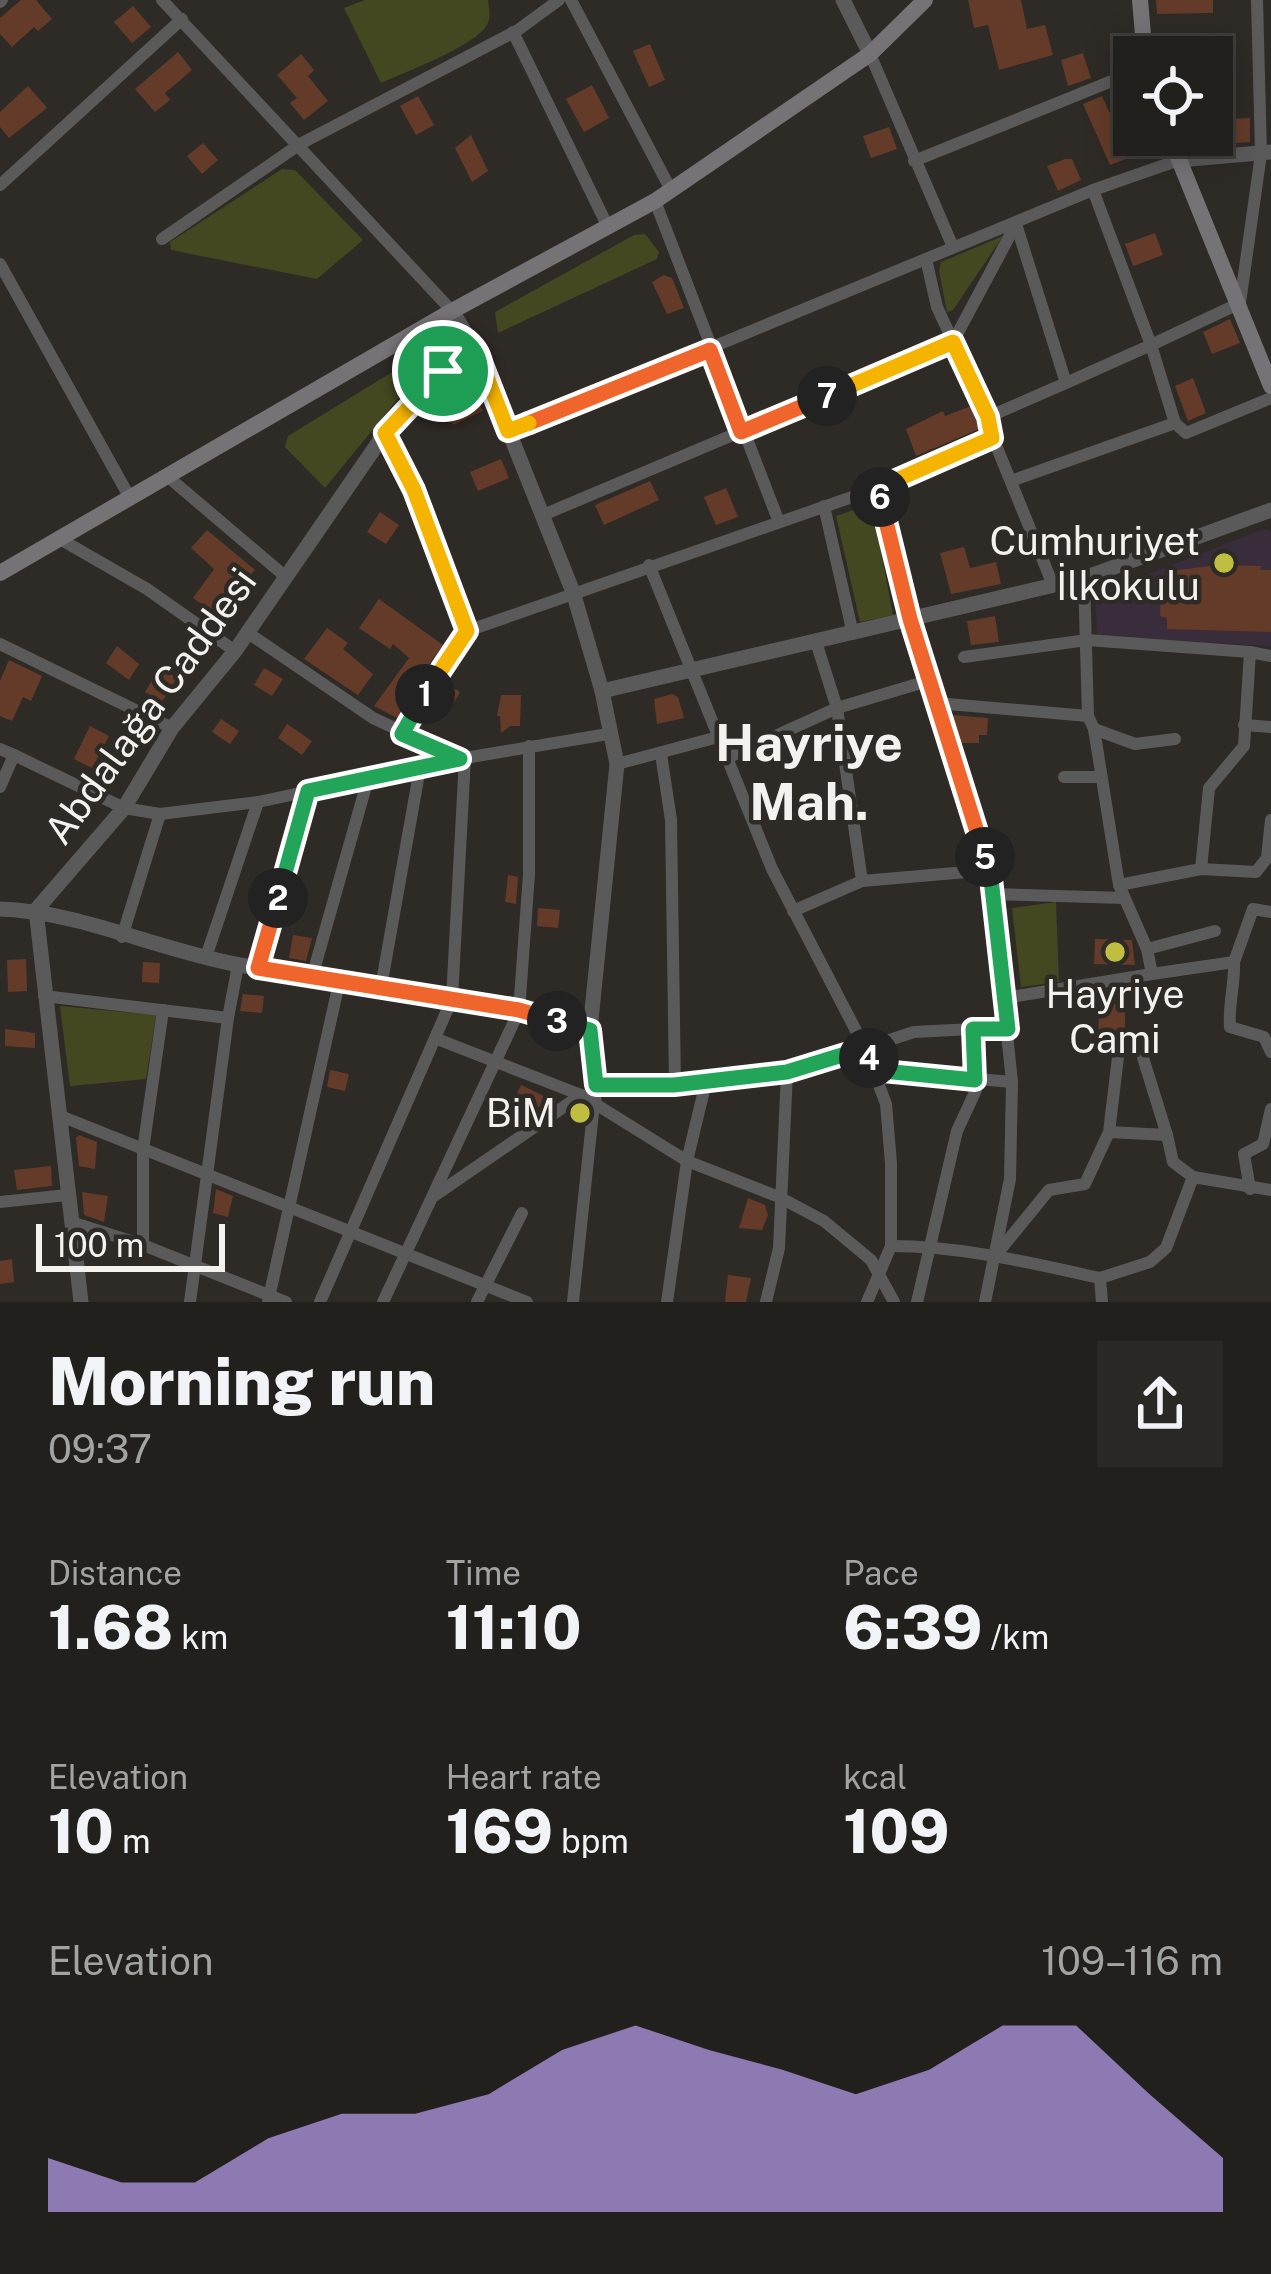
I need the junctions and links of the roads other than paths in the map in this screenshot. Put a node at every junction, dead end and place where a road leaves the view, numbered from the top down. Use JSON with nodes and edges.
{"nodes":[{"id":1,"x":162,"y":0,"type":"edge"},
{"id":2,"x":571,"y":0,"type":"edge"},
{"id":3,"x":843,"y":0,"type":"edge"},
{"id":4,"x":925,"y":0,"type":"edge"},
{"id":5,"x":1140,"y":0,"type":"edge"},
{"id":6,"x":1257,"y":0,"type":"edge"},
{"id":7,"x":556,"y":1,"type":"edge"},
{"id":8,"x":182,"y":19,"type":"junction"},
{"id":9,"x":513,"y":32,"type":"junction"},
{"id":10,"x":1143,"y":36,"type":"edge"},
{"id":11,"x":870,"y":54,"type":"junction"},
{"id":12,"x":1113,"y":80,"type":"edge"},
{"id":13,"x":300,"y":144,"type":"junction"},
{"id":14,"x":1266,"y":153,"type":"edge"},
{"id":15,"x":1177,"y":156,"type":"edge"},
{"id":16,"x":1179,"y":160,"type":"junction"},
{"id":17,"x":914,"y":161,"type":"junction"},
{"id":18,"x":0,"y":185,"type":"edge"},
{"id":19,"x":671,"y":190,"type":"junction"},
{"id":20,"x":1093,"y":190,"type":"junction"},
{"id":21,"x":655,"y":201,"type":"junction"},
{"id":22,"x":1016,"y":224,"type":"junction"},
{"id":23,"x":608,"y":227,"type":"junction"},
{"id":24,"x":162,"y":239,"type":"dead end"},
{"id":25,"x":953,"y":247,"type":"junction"},
{"id":26,"x":926,"y":259,"type":"junction"},
{"id":27,"x":0,"y":263,"type":"edge"},
{"id":28,"x":1240,"y":303,"type":"junction"},
{"id":29,"x":452,"y":311,"type":"junction"},
{"id":30,"x":953,"y":342,"type":"junction"},
{"id":31,"x":1151,"y":345,"type":"junction"},
{"id":32,"x":710,"y":350,"type":"junction"},
{"id":33,"x":477,"y":352,"type":"junction"},
{"id":34,"x":1066,"y":383,"type":"junction"},
{"id":35,"x":1271,"y":386,"type":"edge"},
{"id":36,"x":1271,"y":398,"type":"edge"},
{"id":37,"x":988,"y":417,"type":"junction"},
{"id":38,"x":1175,"y":423,"type":"junction"},
{"id":39,"x":508,"y":431,"type":"junction"},
{"id":40,"x":741,"y":432,"type":"junction"},
{"id":41,"x":385,"y":433,"type":"junction"},
{"id":42,"x":992,"y":438,"type":"junction"},
{"id":43,"x":167,"y":476,"type":"junction"},
{"id":44,"x":1011,"y":481,"type":"junction"},
{"id":45,"x":878,"y":488,"type":"junction"},
{"id":46,"x":130,"y":498,"type":"junction"},
{"id":47,"x":824,"y":506,"type":"junction"},
{"id":48,"x":1271,"y":509,"type":"edge"},
{"id":49,"x":543,"y":515,"type":"junction"},
{"id":50,"x":779,"y":522,"type":"junction"},
{"id":51,"x":60,"y":539,"type":"junction"},
{"id":52,"x":649,"y":566,"type":"junction"},
{"id":53,"x":0,"y":573,"type":"edge"},
{"id":54,"x":286,"y":578,"type":"junction"},
{"id":55,"x":1084,"y":578,"type":"junction"},
{"id":56,"x":1053,"y":585,"type":"junction"},
{"id":57,"x":573,"y":592,"type":"junction"},
{"id":58,"x":910,"y":619,"type":"junction"},
{"id":59,"x":467,"y":631,"type":"junction"},
{"id":60,"x":248,"y":633,"type":"junction"},
{"id":61,"x":853,"y":634,"type":"junction"},
{"id":62,"x":1087,"y":640,"type":"junction"},
{"id":63,"x":816,"y":642,"type":"junction"},
{"id":64,"x":5,"y":647,"type":"edge"},
{"id":65,"x":235,"y":651,"type":"junction"},
{"id":66,"x":1250,"y":652,"type":"junction"},
{"id":67,"x":1271,"y":656,"type":"edge"},
{"id":68,"x":964,"y":657,"type":"dead end"},
{"id":69,"x":0,"y":668,"type":"edge"},
{"id":70,"x":691,"y":670,"type":"junction"},
{"id":71,"x":931,"y":680,"type":"junction"},
{"id":72,"x":602,"y":691,"type":"junction"},
{"id":73,"x":936,"y":703,"type":"junction"},
{"id":74,"x":837,"y":708,"type":"junction"},
{"id":75,"x":1091,"y":723,"type":"junction"},
{"id":76,"x":1244,"y":725,"type":"junction"},
{"id":77,"x":1271,"y":727,"type":"edge"},
{"id":78,"x":172,"y":728,"type":"junction"},
{"id":79,"x":402,"y":734,"type":"junction"},
{"id":80,"x":608,"y":734,"type":"junction"},
{"id":81,"x":718,"y":737,"type":"junction"},
{"id":82,"x":1175,"y":739,"type":"dead end"},
{"id":83,"x":529,"y":746,"type":"junction"},
{"id":84,"x":7,"y":752,"type":"edge"},
{"id":85,"x":661,"y":754,"type":"junction"},
{"id":86,"x":463,"y":758,"type":"junction"},
{"id":87,"x":727,"y":758,"type":"junction"},
{"id":88,"x":617,"y":764,"type":"junction"},
{"id":89,"x":420,"y":768,"type":"junction"},
{"id":90,"x":1064,"y":777,"type":"dead end"},
{"id":91,"x":1099,"y":777,"type":"junction"},
{"id":92,"x":368,"y":779,"type":"junction"},
{"id":93,"x":0,"y":787,"type":"edge"},
{"id":94,"x":308,"y":791,"type":"junction"},
{"id":95,"x":258,"y":802,"type":"junction"},
{"id":96,"x":124,"y":808,"type":"junction"},
{"id":97,"x":160,"y":814,"type":"junction"},
{"id":98,"x":1271,"y":821,"type":"edge"},
{"id":99,"x":1201,"y":869,"type":"junction"},
{"id":100,"x":990,"y":870,"type":"junction"},
{"id":101,"x":862,"y":881,"type":"junction"},
{"id":102,"x":1121,"y":891,"type":"junction"},
{"id":103,"x":993,"y":894,"type":"junction"},
{"id":104,"x":0,"y":909,"type":"edge"},
{"id":105,"x":36,"y":910,"type":"junction"},
{"id":106,"x":794,"y":911,"type":"junction"},
{"id":107,"x":1271,"y":912,"type":"edge"},
{"id":108,"x":1215,"y":931,"type":"dead end"},
{"id":109,"x":122,"y":937,"type":"junction"},
{"id":110,"x":1147,"y":949,"type":"junction"},
{"id":111,"x":206,"y":957,"type":"junction"},
{"id":112,"x":1234,"y":962,"type":"junction"},
{"id":113,"x":238,"y":965,"type":"junction"},
{"id":114,"x":258,"y":968,"type":"junction"},
{"id":115,"x":1152,"y":974,"type":"junction"},
{"id":116,"x":311,"y":977,"type":"junction"},
{"id":117,"x":339,"y":983,"type":"junction"},
{"id":118,"x":381,"y":987,"type":"junction"},
{"id":119,"x":44,"y":996,"type":"junction"},
{"id":120,"x":1004,"y":998,"type":"junction"},
{"id":121,"x":452,"y":999,"type":"junction"},
{"id":122,"x":163,"y":1010,"type":"junction"},
{"id":123,"x":519,"y":1010,"type":"junction"},
{"id":124,"x":228,"y":1018,"type":"junction"},
{"id":125,"x":973,"y":1029,"type":"junction"},
{"id":126,"x":1008,"y":1029,"type":"junction"},
{"id":127,"x":590,"y":1030,"type":"junction"},
{"id":128,"x":437,"y":1040,"type":"junction"},
{"id":129,"x":865,"y":1048,"type":"junction"},
{"id":130,"x":1271,"y":1052,"type":"edge"},
{"id":131,"x":498,"y":1060,"type":"junction"},
{"id":132,"x":873,"y":1070,"type":"junction"},
{"id":133,"x":787,"y":1072,"type":"junction"},
{"id":134,"x":975,"y":1080,"type":"junction"},
{"id":135,"x":706,"y":1082,"type":"junction"},
{"id":136,"x":1012,"y":1082,"type":"junction"},
{"id":137,"x":674,"y":1085,"type":"junction"},
{"id":138,"x":590,"y":1094,"type":"junction"},
{"id":139,"x":1271,"y":1109,"type":"edge"},
{"id":140,"x":58,"y":1115,"type":"junction"},
{"id":141,"x":1109,"y":1132,"type":"junction"},
{"id":142,"x":1167,"y":1135,"type":"junction"},
{"id":143,"x":142,"y":1150,"type":"junction"},
{"id":144,"x":687,"y":1161,"type":"junction"},
{"id":145,"x":206,"y":1174,"type":"junction"},
{"id":146,"x":1193,"y":1177,"type":"junction"},
{"id":147,"x":1250,"y":1189,"type":"junction"},
{"id":148,"x":1271,"y":1190,"type":"edge"},
{"id":149,"x":67,"y":1195,"type":"junction"},
{"id":150,"x":433,"y":1196,"type":"junction"},
{"id":151,"x":779,"y":1198,"type":"junction"},
{"id":152,"x":0,"y":1202,"type":"edge"},
{"id":153,"x":289,"y":1208,"type":"junction"},
{"id":154,"x":522,"y":1213,"type":"dead end"},
{"id":155,"x":71,"y":1222,"type":"junction"},
{"id":156,"x":351,"y":1235,"type":"junction"},
{"id":157,"x":143,"y":1245,"type":"junction"},
{"id":158,"x":891,"y":1246,"type":"junction"},
{"id":159,"x":928,"y":1246,"type":"junction"},
{"id":160,"x":404,"y":1256,"type":"junction"},
{"id":161,"x":995,"y":1256,"type":"junction"},
{"id":162,"x":196,"y":1266,"type":"junction"},
{"id":163,"x":880,"y":1276,"type":"junction"},
{"id":164,"x":1100,"y":1278,"type":"junction"},
{"id":165,"x":485,"y":1287,"type":"junction"},
{"id":166,"x":506,"y":1298,"type":"edge"},
{"id":167,"x":268,"y":1299,"type":"edge"},
{"id":168,"x":81,"y":1302,"type":"edge"},
{"id":169,"x":190,"y":1302,"type":"edge"},
{"id":170,"x":286,"y":1302,"type":"edge"},
{"id":171,"x":320,"y":1302,"type":"edge"},
{"id":172,"x":383,"y":1302,"type":"edge"},
{"id":173,"x":477,"y":1302,"type":"edge"},
{"id":174,"x":526,"y":1302,"type":"edge"},
{"id":175,"x":572,"y":1302,"type":"edge"},
{"id":176,"x":667,"y":1302,"type":"edge"},
{"id":177,"x":766,"y":1302,"type":"edge"},
{"id":178,"x":867,"y":1302,"type":"edge"},
{"id":179,"x":894,"y":1302,"type":"edge"},
{"id":180,"x":917,"y":1302,"type":"edge"},
{"id":181,"x":985,"y":1302,"type":"edge"},
{"id":182,"x":1102,"y":1302,"type":"edge"}],
"edges":[{"from":1,"to":8,"type":"street"},
{"from":2,"to":19,"type":"street"},
{"from":3,"to":11,"type":"street"},
{"from":4,"to":11,"type":"main road"},
{"from":5,"to":10,"type":"main road"},
{"from":6,"to":14,"type":"street"},
{"from":7,"to":9,"type":"street"},
{"from":8,"to":13,"type":"street"},
{"from":8,"to":18,"type":"street"},
{"from":9,"to":13,"type":"street"},
{"from":9,"to":23,"type":"street"},
{"from":11,"to":17,"type":"street"},
{"from":11,"to":19,"type":"main road"},
{"from":12,"to":17,"type":"street"},
{"from":13,"to":24,"type":"street"},
{"from":13,"to":29,"type":"street"},
{"from":14,"to":16,"type":"street"},
{"from":14,"to":28,"type":"street"},
{"from":15,"to":16,"type":"main road"},
{"from":16,"to":20,"type":"street"},
{"from":16,"to":28,"type":"main road"},
{"from":17,"to":25,"type":"street"},
{"from":19,"to":21,"type":"main road"},
{"from":20,"to":22,"type":"street"},
{"from":20,"to":31,"type":"street"},
{"from":21,"to":23,"type":"main road"},
{"from":21,"to":32,"type":"street"},
{"from":22,"to":25,"type":"street"},
{"from":22,"to":30,"type":"street"},
{"from":22,"to":34,"type":"street"},
{"from":23,"to":29,"type":"main road"},
{"from":25,"to":26,"type":"street"},
{"from":26,"to":30,"type":"street"},
{"from":26,"to":32,"type":"street"},
{"from":27,"to":46,"type":"street"},
{"from":28,"to":31,"type":"street"},
{"from":28,"to":35,"type":"main road"},
{"from":29,"to":33,"type":"street"},
{"from":29,"to":43,"type":"main road"},
{"from":30,"to":37,"type":"street"},
{"from":30,"to":40,"type":"street"},
{"from":31,"to":34,"type":"street"},
{"from":31,"to":38,"type":"street"},
{"from":32,"to":39,"type":"street"},
{"from":32,"to":40,"type":"street"},
{"from":33,"to":39,"type":"street"},
{"from":33,"to":41,"type":"street","name":"Abdalağa Caddesi"},
{"from":34,"to":37,"type":"street"},
{"from":36,"to":38,"type":"street"},
{"from":37,"to":42,"type":"street"},
{"from":38,"to":44,"type":"street"},
{"from":39,"to":49,"type":"street"},
{"from":40,"to":49,"type":"street"},
{"from":40,"to":50,"type":"street"},
{"from":41,"to":54,"type":"street","name":"Abdalağa Caddesi"},
{"from":41,"to":59,"type":"street"},
{"from":42,"to":44,"type":"street"},
{"from":42,"to":45,"type":"street"},
{"from":43,"to":46,"type":"main road"},
{"from":43,"to":54,"type":"street"},
{"from":44,"to":56,"type":"street"},
{"from":45,"to":47,"type":"street"},
{"from":45,"to":58,"type":"street"},
{"from":46,"to":51,"type":"main road"},
{"from":47,"to":50,"type":"street"},
{"from":47,"to":61,"type":"street"},
{"from":48,"to":55,"type":"street"},
{"from":49,"to":57,"type":"street"},
{"from":50,"to":52,"type":"street"},
{"from":51,"to":53,"type":"main road"},
{"from":51,"to":65,"type":"street"},
{"from":52,"to":57,"type":"street"},
{"from":52,"to":70,"type":"street"},
{"from":54,"to":60,"type":"street","name":"Abdalağa Caddesi"},
{"from":55,"to":56,"type":"street"},
{"from":55,"to":62,"type":"street"},
{"from":56,"to":58,"type":"street"},
{"from":57,"to":59,"type":"street"},
{"from":57,"to":72,"type":"street"},
{"from":58,"to":61,"type":"street"},
{"from":58,"to":71,"type":"street"},
{"from":59,"to":79,"type":"street"},
{"from":60,"to":65,"type":"street","name":"Abdalağa Caddesi"},
{"from":60,"to":79,"type":"street"},
{"from":61,"to":63,"type":"street"},
{"from":62,"to":66,"type":"street"},
{"from":62,"to":68,"type":"street"},
{"from":62,"to":75,"type":"street"},
{"from":63,"to":70,"type":"street"},
{"from":63,"to":74,"type":"street"},
{"from":64,"to":69,"type":"street"},
{"from":64,"to":78,"type":"street"},
{"from":65,"to":78,"type":"street","name":"Abdalağa Caddesi"},
{"from":66,"to":67,"type":"street"},
{"from":66,"to":76,"type":"street"},
{"from":70,"to":72,"type":"street"},
{"from":70,"to":81,"type":"street"},
{"from":71,"to":73,"type":"street"},
{"from":71,"to":74,"type":"street"},
{"from":72,"to":80,"type":"street"},
{"from":73,"to":75,"type":"street"},
{"from":73,"to":100,"type":"street"},
{"from":74,"to":87,"type":"street"},
{"from":74,"to":101,"type":"street"},
{"from":75,"to":82,"type":"street"},
{"from":75,"to":91,"type":"street"},
{"from":76,"to":77,"type":"street"},
{"from":76,"to":99,"type":"street"},
{"from":78,"to":96,"type":"street","name":"Abdalağa Caddesi"},
{"from":79,"to":86,"type":"street"},
{"from":80,"to":83,"type":"street"},
{"from":80,"to":88,"type":"street"},
{"from":81,"to":85,"type":"street"},
{"from":81,"to":87,"type":"street"},
{"from":83,"to":86,"type":"street"},
{"from":83,"to":123,"type":"street"},
{"from":84,"to":93,"type":"street"},
{"from":84,"to":96,"type":"street"},
{"from":85,"to":88,"type":"street"},
{"from":85,"to":137,"type":"street"},
{"from":86,"to":89,"type":"street"},
{"from":86,"to":121,"type":"street"},
{"from":87,"to":106,"type":"street"},
{"from":88,"to":127,"type":"street"},
{"from":89,"to":92,"type":"street"},
{"from":89,"to":118,"type":"street"},
{"from":90,"to":91,"type":"street"},
{"from":91,"to":102,"type":"street"},
{"from":92,"to":94,"type":"street"},
{"from":92,"to":116,"type":"street"},
{"from":94,"to":95,"type":"street"},
{"from":94,"to":114,"type":"street"},
{"from":95,"to":97,"type":"street"},
{"from":95,"to":111,"type":"street"},
{"from":96,"to":97,"type":"street"},
{"from":96,"to":105,"type":"street","name":"Abdalağa Caddesi"},
{"from":97,"to":109,"type":"street"},
{"from":98,"to":99,"type":"street"},
{"from":99,"to":102,"type":"street"},
{"from":100,"to":101,"type":"street"},
{"from":100,"to":103,"type":"street"},
{"from":101,"to":106,"type":"street"},
{"from":102,"to":103,"type":"street"},
{"from":102,"to":110,"type":"street"},
{"from":103,"to":120,"type":"street"},
{"from":104,"to":105,"type":"street"},
{"from":105,"to":109,"type":"street"},
{"from":105,"to":119,"type":"street"},
{"from":106,"to":129,"type":"street"},
{"from":107,"to":112,"type":"street"},
{"from":108,"to":110,"type":"street"},
{"from":109,"to":111,"type":"street"},
{"from":110,"to":115,"type":"street"},
{"from":111,"to":113,"type":"street"},
{"from":112,"to":115,"type":"street"},
{"from":112,"to":130,"type":"street"},
{"from":113,"to":114,"type":"street"},
{"from":113,"to":124,"type":"street"},
{"from":114,"to":116,"type":"street"},
{"from":115,"to":120,"type":"street"},
{"from":116,"to":117,"type":"street"},
{"from":117,"to":118,"type":"street"},
{"from":117,"to":153,"type":"street"},
{"from":118,"to":121,"type":"street"},
{"from":119,"to":122,"type":"street"},
{"from":119,"to":140,"type":"street"},
{"from":120,"to":126,"type":"street"},
{"from":121,"to":123,"type":"street"},
{"from":121,"to":128,"type":"street"},
{"from":122,"to":124,"type":"street"},
{"from":122,"to":143,"type":"street"},
{"from":123,"to":127,"type":"street"},
{"from":123,"to":131,"type":"street"},
{"from":124,"to":145,"type":"street"},
{"from":125,"to":126,"type":"street"},
{"from":125,"to":129,"type":"street"},
{"from":125,"to":134,"type":"street"},
{"from":126,"to":136,"type":"street"},
{"from":127,"to":138,"type":"street"},
{"from":128,"to":131,"type":"street"},
{"from":128,"to":156,"type":"street"},
{"from":129,"to":132,"type":"street"},
{"from":129,"to":133,"type":"street"},
{"from":131,"to":138,"type":"street"},
{"from":131,"to":150,"type":"street"},
{"from":132,"to":134,"type":"street"},
{"from":132,"to":158,"type":"street"},
{"from":133,"to":135,"type":"street"},
{"from":133,"to":151,"type":"street"},
{"from":134,"to":136,"type":"street"},
{"from":134,"to":159,"type":"street"},
{"from":135,"to":137,"type":"street"},
{"from":135,"to":144,"type":"street"},
{"from":136,"to":161,"type":"street"},
{"from":137,"to":138,"type":"street"},
{"from":138,"to":144,"type":"street"},
{"from":138,"to":150,"type":"street"},
{"from":138,"to":175,"type":"street"},
{"from":139,"to":147,"type":"street"},
{"from":140,"to":143,"type":"street"},
{"from":140,"to":149,"type":"street"},
{"from":141,"to":142,"type":"street"},
{"from":141,"to":142,"type":"street"},
{"from":141,"to":161,"type":"street"},
{"from":142,"to":146,"type":"street"},
{"from":143,"to":145,"type":"street"},
{"from":143,"to":157,"type":"street"},
{"from":144,"to":151,"type":"street"},
{"from":144,"to":176,"type":"street"},
{"from":145,"to":153,"type":"street"},
{"from":145,"to":162,"type":"street"},
{"from":146,"to":147,"type":"street"},
{"from":146,"to":164,"type":"street"},
{"from":147,"to":148,"type":"street"},
{"from":149,"to":152,"type":"street"},
{"from":149,"to":155,"type":"street"},
{"from":150,"to":160,"type":"street"},
{"from":151,"to":163,"type":"street"},
{"from":151,"to":177,"type":"street"},
{"from":153,"to":156,"type":"street"},
{"from":153,"to":167,"type":"street"},
{"from":154,"to":165,"type":"street"},
{"from":155,"to":157,"type":"street"},
{"from":155,"to":168,"type":"street"},
{"from":156,"to":160,"type":"street"},
{"from":156,"to":171,"type":"street"},
{"from":157,"to":162,"type":"street"},
{"from":158,"to":159,"type":"street"},
{"from":158,"to":163,"type":"street"},
{"from":159,"to":161,"type":"street"},
{"from":159,"to":180,"type":"street"},
{"from":160,"to":165,"type":"street"},
{"from":160,"to":172,"type":"street"},
{"from":161,"to":164,"type":"street"},
{"from":161,"to":181,"type":"street"},
{"from":162,"to":167,"type":"street"},
{"from":162,"to":169,"type":"street"},
{"from":163,"to":178,"type":"street"},
{"from":163,"to":179,"type":"street"},
{"from":164,"to":182,"type":"street"},
{"from":165,"to":166,"type":"street"},
{"from":165,"to":173,"type":"street"},
{"from":166,"to":174,"type":"street"},
{"from":167,"to":170,"type":"street"}]}
